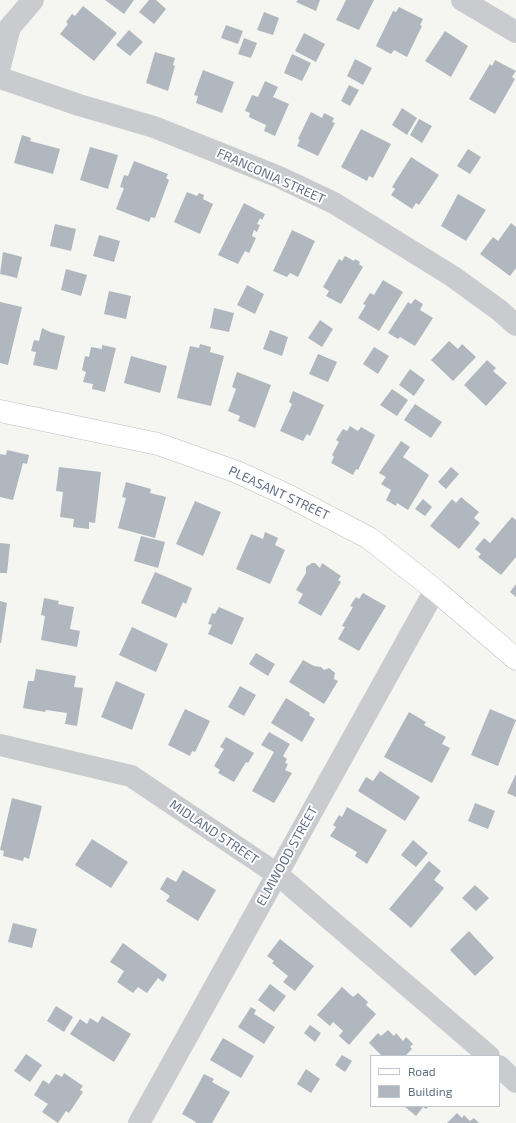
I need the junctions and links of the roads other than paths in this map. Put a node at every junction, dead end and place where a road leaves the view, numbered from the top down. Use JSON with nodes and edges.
{"nodes":[{"id":1,"x":33,"y":0,"type":"edge"},
{"id":2,"x":462,"y":0,"type":"edge"},
{"id":3,"x":516,"y":32,"type":"edge"},
{"id":4,"x":0,"y":66,"type":"edge"},
{"id":5,"x":0,"y":78,"type":"edge"},
{"id":6,"x":516,"y":325,"type":"edge"},
{"id":7,"x":0,"y":412,"type":"edge"},
{"id":8,"x":436,"y":590,"type":"junction"},
{"id":9,"x":516,"y":659,"type":"edge"},
{"id":10,"x":0,"y":745,"type":"edge"},
{"id":11,"x":277,"y":874,"type":"junction"},
{"id":12,"x":487,"y":1055,"type":"edge"},
{"id":13,"x":500,"y":1067,"type":"edge"},
{"id":14,"x":516,"y":1082,"type":"edge"},
{"id":15,"x":139,"y":1123,"type":"edge"}],
"edges":[{"from":1,"to":4,"type":"street"},
{"from":2,"to":3,"type":"street"},
{"from":5,"to":6,"type":"street","name":"FRANCONIA STREET"},
{"from":7,"to":8,"type":"main road","name":"PLEASANT STREET"},
{"from":8,"to":9,"type":"main road","name":"PLEASANT STREET"},
{"from":8,"to":11,"type":"street","name":"ELMWOOD STREET"},
{"from":10,"to":11,"type":"street","name":"MIDLAND STREET"},
{"from":11,"to":12,"type":"street","name":"MIDLAND STREET"},
{"from":11,"to":15,"type":"street","name":"ELMWOOD STREET"},
{"from":13,"to":14,"type":"street"}]}
